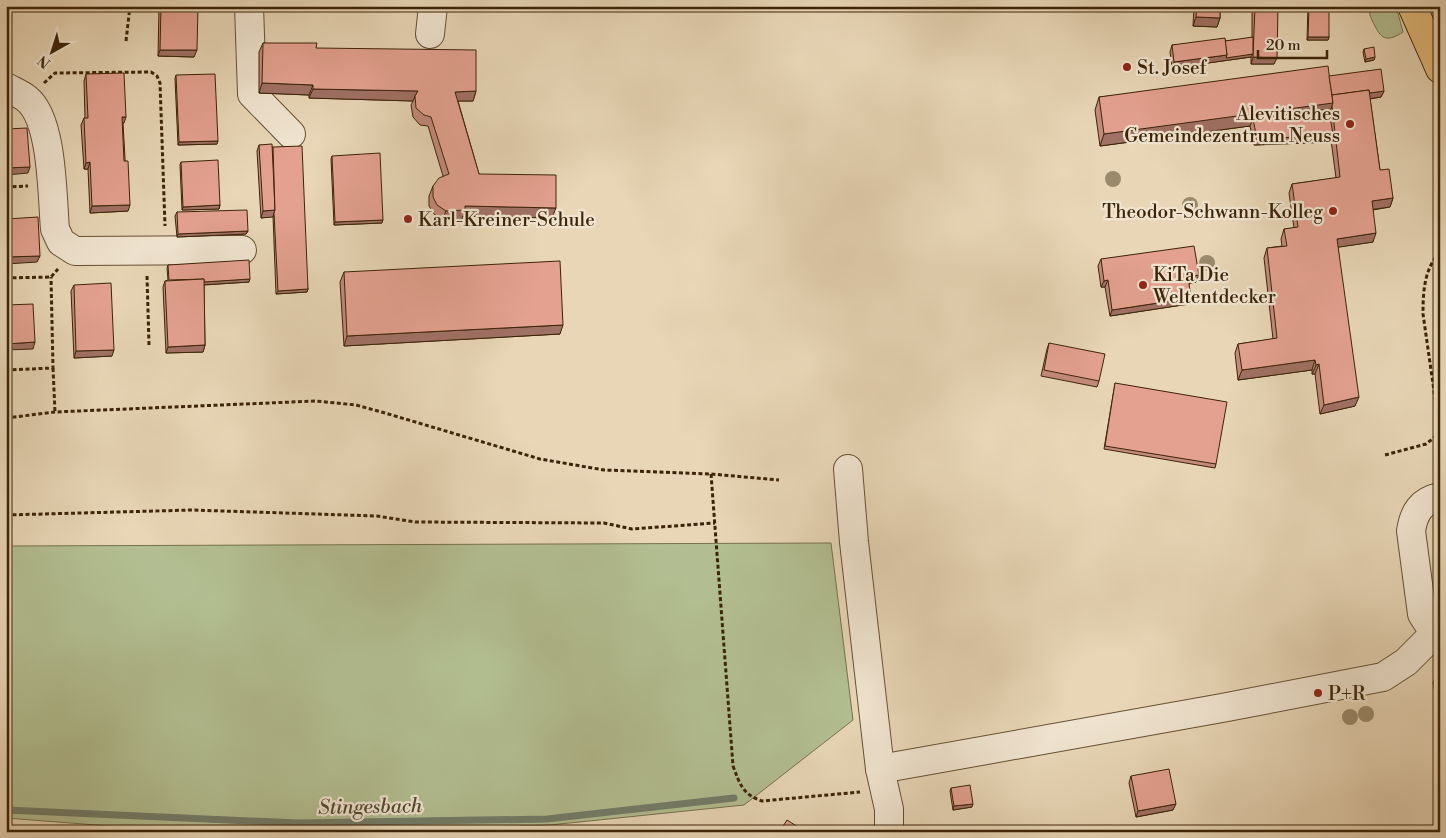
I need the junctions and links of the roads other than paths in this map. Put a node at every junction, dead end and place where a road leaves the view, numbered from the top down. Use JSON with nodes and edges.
{"nodes":[{"id":1,"x":249,"y":6,"type":"edge"},
{"id":2,"x":433,"y":6,"type":"edge"},
{"id":3,"x":1412,"y":6,"type":"edge"},
{"id":4,"x":430,"y":34,"type":"dead end"},
{"id":5,"x":1440,"y":68,"type":"edge"},
{"id":6,"x":17,"y":93,"type":"edge"},
{"id":7,"x":291,"y":134,"type":"dead end"},
{"id":8,"x":242,"y":250,"type":"dead end"},
{"id":9,"x":848,"y":469,"type":"dead end"},
{"id":10,"x":1440,"y":498,"type":"edge"},
{"id":11,"x":1438,"y":633,"type":"edge"},
{"id":12,"x":883,"y":779,"type":"junction"},
{"id":13,"x":888,"y":832,"type":"edge"}],
"edges":[{"from":1,"to":7,"type":"street"},
{"from":2,"to":4,"type":"street"},
{"from":3,"to":5,"type":"main road"},
{"from":6,"to":8,"type":"street"},
{"from":9,"to":12,"type":"street"},
{"from":10,"to":11,"type":"street"},
{"from":11,"to":12,"type":"street"},
{"from":12,"to":13,"type":"street"}]}
